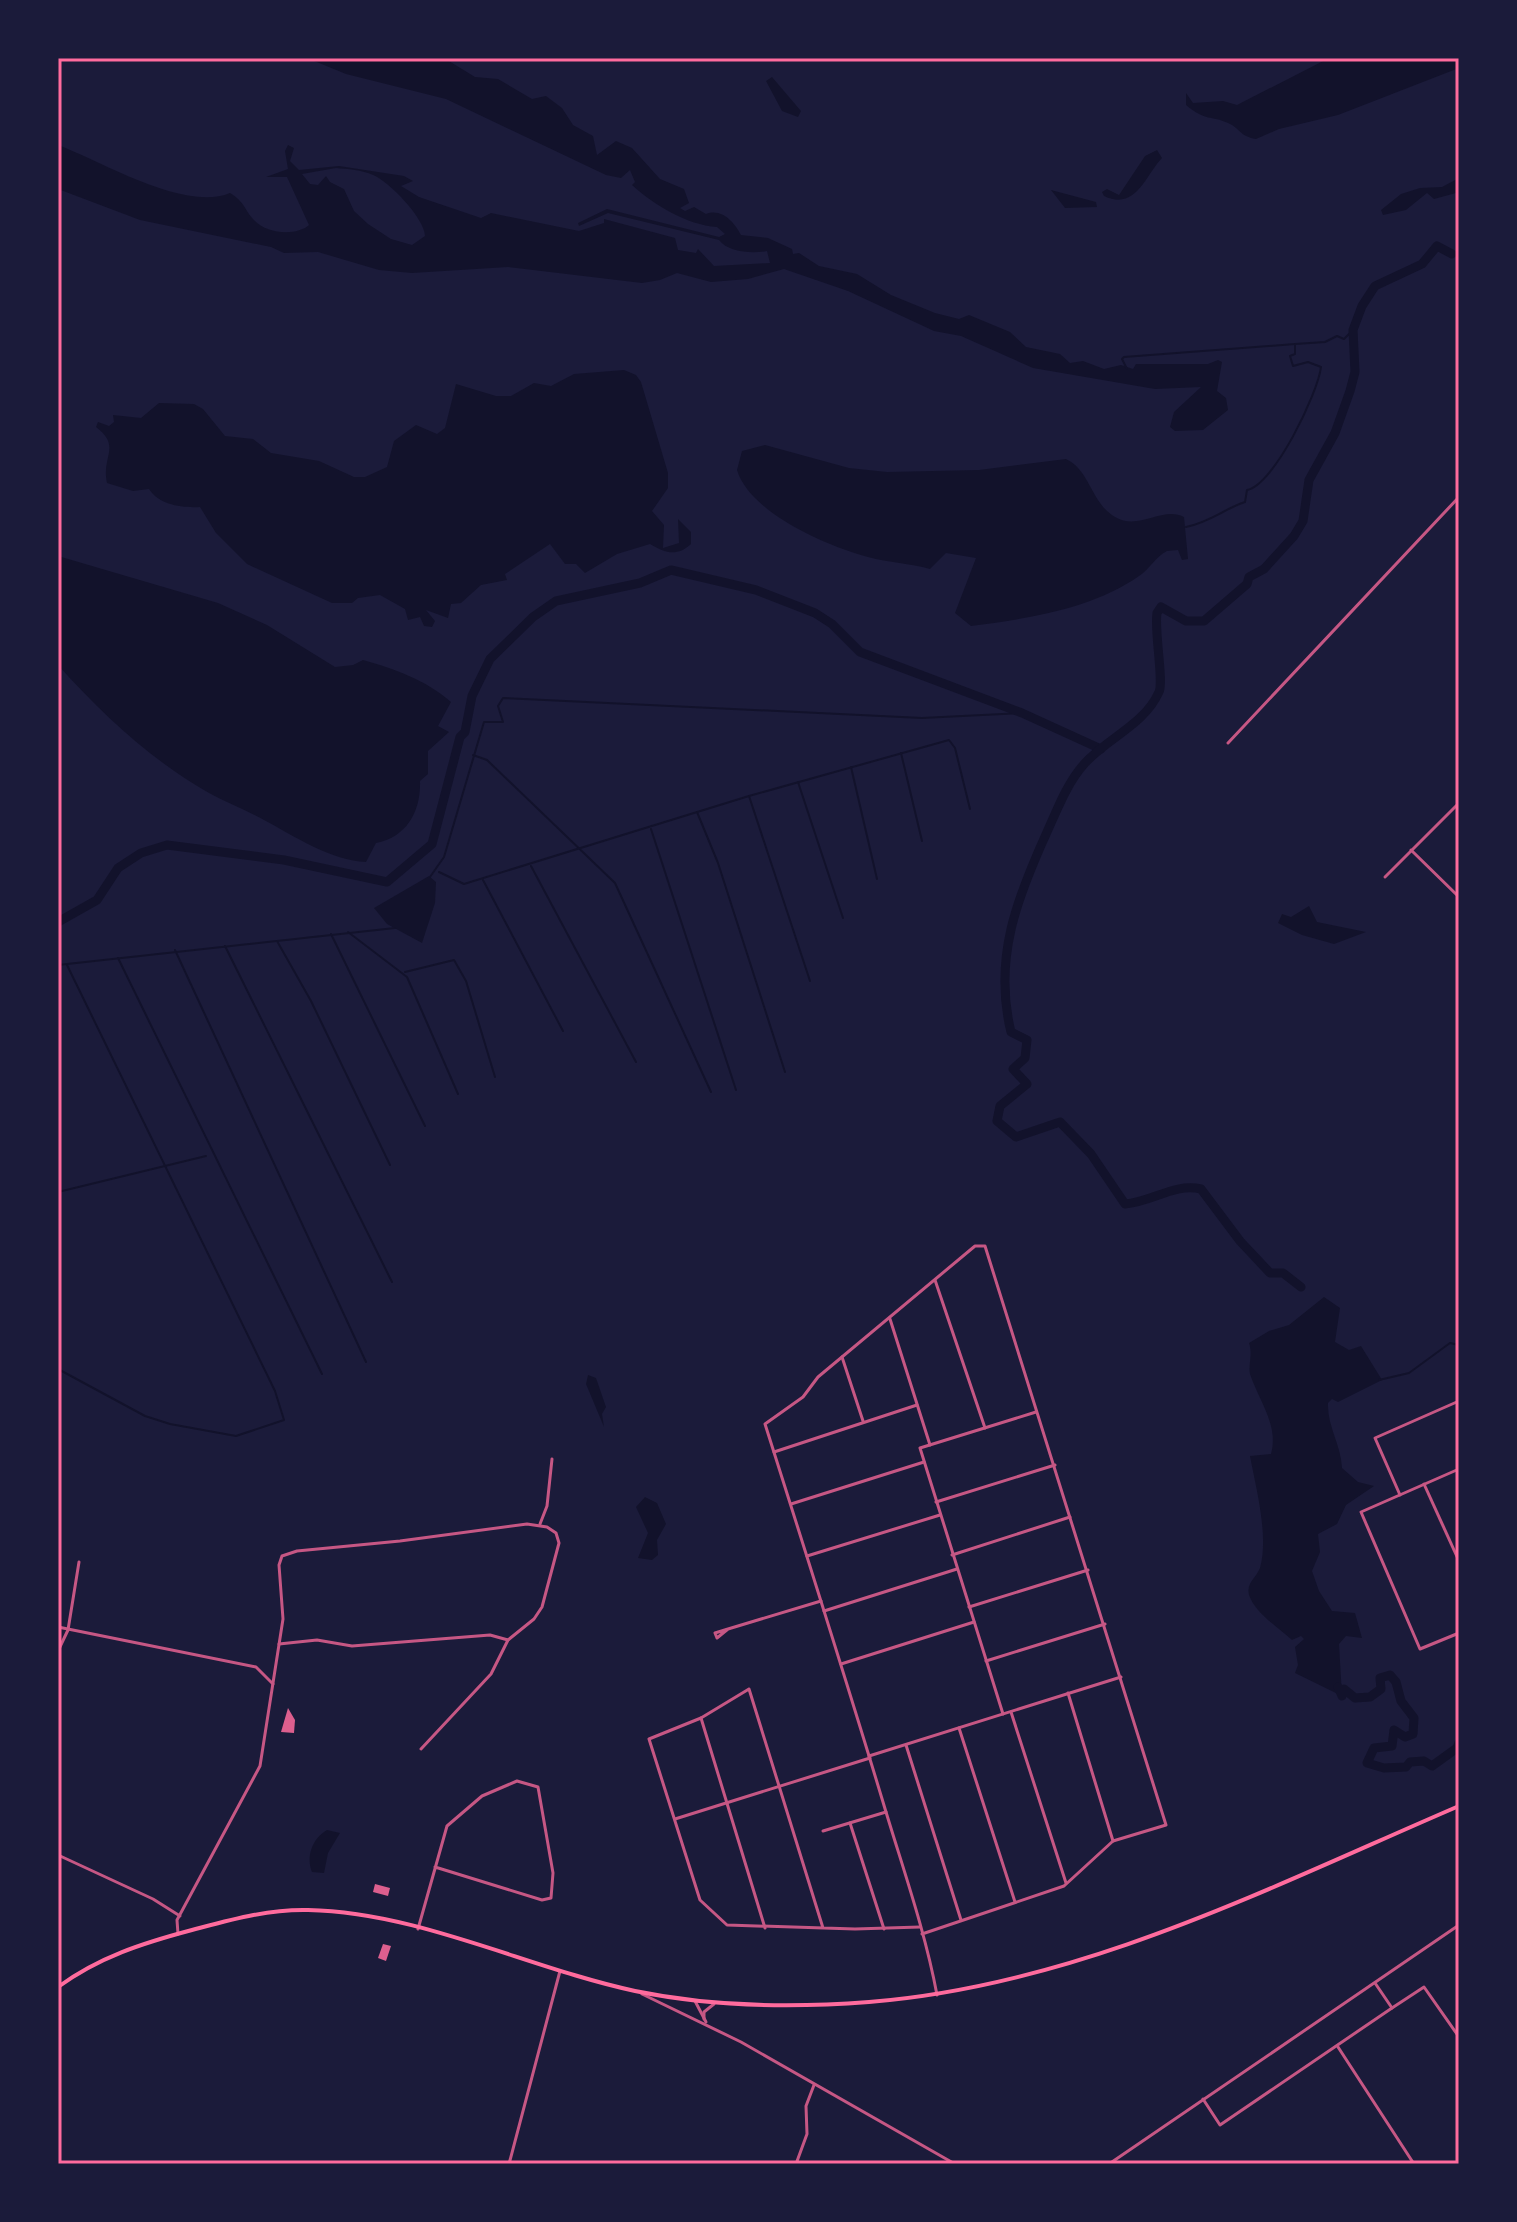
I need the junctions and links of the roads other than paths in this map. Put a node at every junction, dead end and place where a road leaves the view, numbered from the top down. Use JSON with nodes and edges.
{"nodes":[{"id":1,"x":1459,"y":497,"type":"edge"},
{"id":2,"x":1228,"y":743,"type":"dead end"},
{"id":3,"x":1459,"y":803,"type":"edge"},
{"id":4,"x":1411,"y":850,"type":"junction"},
{"id":5,"x":1385,"y":877,"type":"dead end"},
{"id":6,"x":1459,"y":897,"type":"edge"},
{"id":7,"x":935,"y":1279,"type":"junction"},
{"id":8,"x":889,"y":1317,"type":"junction"},
{"id":9,"x":842,"y":1357,"type":"junction"},
{"id":10,"x":1459,"y":1401,"type":"edge"},
{"id":11,"x":917,"y":1405,"type":"junction"},
{"id":12,"x":1038,"y":1412,"type":"junction"},
{"id":13,"x":864,"y":1423,"type":"junction"},
{"id":14,"x":985,"y":1428,"type":"junction"},
{"id":15,"x":930,"y":1445,"type":"junction"},
{"id":16,"x":774,"y":1452,"type":"junction"},
{"id":17,"x":552,"y":1459,"type":"dead end"},
{"id":18,"x":924,"y":1462,"type":"junction"},
{"id":19,"x":1055,"y":1465,"type":"junction"},
{"id":20,"x":1459,"y":1469,"type":"edge"},
{"id":21,"x":1424,"y":1484,"type":"junction"},
{"id":22,"x":1400,"y":1495,"type":"junction"},
{"id":23,"x":936,"y":1502,"type":"junction"},
{"id":24,"x":791,"y":1504,"type":"junction"},
{"id":25,"x":940,"y":1515,"type":"junction"},
{"id":26,"x":1072,"y":1517,"type":"junction"},
{"id":27,"x":542,"y":1525,"type":"junction"},
{"id":28,"x":952,"y":1555,"type":"junction"},
{"id":29,"x":807,"y":1556,"type":"junction"},
{"id":30,"x":1459,"y":1561,"type":"edge"},
{"id":31,"x":79,"y":1562,"type":"dead end"},
{"id":32,"x":957,"y":1569,"type":"junction"},
{"id":33,"x":1089,"y":1570,"type":"junction"},
{"id":34,"x":821,"y":1601,"type":"junction"},
{"id":35,"x":969,"y":1607,"type":"junction"},
{"id":36,"x":824,"y":1611,"type":"junction"},
{"id":37,"x":974,"y":1622,"type":"junction"},
{"id":38,"x":1105,"y":1624,"type":"junction"},
{"id":39,"x":58,"y":1627,"type":"edge"},
{"id":40,"x":728,"y":1629,"type":"dead end"},
{"id":41,"x":68,"y":1630,"type":"junction"},
{"id":42,"x":1459,"y":1633,"type":"edge"},
{"id":43,"x":508,"y":1640,"type":"junction"},
{"id":44,"x":279,"y":1644,"type":"junction"},
{"id":45,"x":58,"y":1651,"type":"edge"},
{"id":46,"x":986,"y":1661,"type":"junction"},
{"id":47,"x":841,"y":1664,"type":"junction"},
{"id":48,"x":1121,"y":1677,"type":"junction"},
{"id":49,"x":273,"y":1684,"type":"junction"},
{"id":50,"x":1068,"y":1693,"type":"junction"},
{"id":51,"x":1011,"y":1711,"type":"junction"},
{"id":52,"x":1003,"y":1714,"type":"junction"},
{"id":53,"x":701,"y":1718,"type":"junction"},
{"id":54,"x":959,"y":1728,"type":"junction"},
{"id":55,"x":906,"y":1745,"type":"junction"},
{"id":56,"x":421,"y":1749,"type":"dead end"},
{"id":57,"x":869,"y":1757,"type":"junction"},
{"id":58,"x":780,"y":1786,"type":"junction"},
{"id":59,"x":727,"y":1803,"type":"junction"},
{"id":60,"x":1459,"y":1806,"type":"edge"},
{"id":61,"x":886,"y":1812,"type":"junction"},
{"id":62,"x":674,"y":1819,"type":"junction"},
{"id":63,"x":850,"y":1823,"type":"junction"},
{"id":64,"x":823,"y":1831,"type":"dead end"},
{"id":65,"x":1113,"y":1841,"type":"junction"},
{"id":66,"x":58,"y":1855,"type":"edge"},
{"id":67,"x":435,"y":1867,"type":"junction"},
{"id":68,"x":1066,"y":1883,"type":"junction"},
{"id":69,"x":1015,"y":1902,"type":"junction"},
{"id":70,"x":180,"y":1916,"type":"junction"},
{"id":71,"x":961,"y":1920,"type":"junction"},
{"id":72,"x":1459,"y":1925,"type":"edge"},
{"id":73,"x":920,"y":1927,"type":"junction"},
{"id":74,"x":765,"y":1928,"type":"junction"},
{"id":75,"x":823,"y":1928,"type":"junction"},
{"id":76,"x":418,"y":1929,"type":"junction"},
{"id":77,"x":884,"y":1929,"type":"junction"},
{"id":78,"x":178,"y":1934,"type":"junction"},
{"id":79,"x":922,"y":1934,"type":"junction"},
{"id":80,"x":560,"y":1971,"type":"junction"},
{"id":81,"x":1375,"y":1983,"type":"junction"},
{"id":82,"x":58,"y":1987,"type":"edge"},
{"id":83,"x":633,"y":1990,"type":"junction"},
{"id":84,"x":937,"y":1995,"type":"junction"},
{"id":85,"x":695,"y":2001,"type":"junction"},
{"id":86,"x":714,"y":2003,"type":"junction"},
{"id":87,"x":1392,"y":2008,"type":"junction"},
{"id":88,"x":704,"y":2019,"type":"junction"},
{"id":89,"x":708,"y":2025,"type":"junction"},
{"id":90,"x":1459,"y":2037,"type":"edge"},
{"id":91,"x":1338,"y":2047,"type":"junction"},
{"id":92,"x":814,"y":2085,"type":"junction"},
{"id":93,"x":1203,"y":2099,"type":"junction"},
{"id":94,"x":509,"y":2164,"type":"edge"},
{"id":95,"x":796,"y":2164,"type":"edge"},
{"id":96,"x":955,"y":2164,"type":"edge"},
{"id":97,"x":1109,"y":2164,"type":"edge"},
{"id":98,"x":1414,"y":2164,"type":"edge"}],
"edges":[{"from":1,"to":2,"type":"street"},
{"from":3,"to":4,"type":"street"},
{"from":4,"to":5,"type":"street"},
{"from":4,"to":6,"type":"street"},
{"from":7,"to":8,"type":"street"},
{"from":7,"to":12,"type":"street"},
{"from":7,"to":14,"type":"street"},
{"from":8,"to":9,"type":"street"},
{"from":8,"to":11,"type":"street"},
{"from":9,"to":13,"type":"street"},
{"from":9,"to":16,"type":"street"},
{"from":10,"to":22,"type":"street"},
{"from":11,"to":13,"type":"street"},
{"from":11,"to":15,"type":"street"},
{"from":12,"to":14,"type":"street"},
{"from":12,"to":19,"type":"street"},
{"from":13,"to":16,"type":"street"},
{"from":14,"to":15,"type":"street"},
{"from":15,"to":18,"type":"street"},
{"from":16,"to":24,"type":"street"},
{"from":17,"to":27,"type":"street"},
{"from":18,"to":23,"type":"street"},
{"from":18,"to":24,"type":"street"},
{"from":19,"to":23,"type":"street"},
{"from":19,"to":26,"type":"street"},
{"from":20,"to":21,"type":"street"},
{"from":21,"to":22,"type":"street"},
{"from":21,"to":30,"type":"street"},
{"from":22,"to":42,"type":"street"},
{"from":23,"to":25,"type":"street"},
{"from":24,"to":29,"type":"street"},
{"from":25,"to":28,"type":"street"},
{"from":25,"to":29,"type":"street"},
{"from":26,"to":28,"type":"street"},
{"from":26,"to":33,"type":"street"},
{"from":27,"to":43,"type":"street"},
{"from":27,"to":44,"type":"street"},
{"from":28,"to":32,"type":"street"},
{"from":29,"to":34,"type":"street"},
{"from":31,"to":41,"type":"street"},
{"from":32,"to":35,"type":"street"},
{"from":32,"to":36,"type":"street"},
{"from":33,"to":35,"type":"street"},
{"from":33,"to":38,"type":"street"},
{"from":34,"to":36,"type":"street"},
{"from":34,"to":40,"type":"street"},
{"from":35,"to":37,"type":"street"},
{"from":36,"to":47,"type":"street"},
{"from":37,"to":46,"type":"street"},
{"from":37,"to":47,"type":"street"},
{"from":38,"to":46,"type":"street"},
{"from":38,"to":48,"type":"street"},
{"from":39,"to":41,"type":"street"},
{"from":41,"to":45,"type":"street"},
{"from":41,"to":49,"type":"street"},
{"from":43,"to":44,"type":"street"},
{"from":43,"to":56,"type":"street"},
{"from":44,"to":49,"type":"street"},
{"from":46,"to":52,"type":"street"},
{"from":47,"to":57,"type":"street"},
{"from":48,"to":50,"type":"street"},
{"from":48,"to":65,"type":"street"},
{"from":49,"to":70,"type":"street"},
{"from":50,"to":51,"type":"street"},
{"from":50,"to":65,"type":"street"},
{"from":51,"to":52,"type":"street"},
{"from":51,"to":68,"type":"street"},
{"from":52,"to":54,"type":"street"},
{"from":53,"to":58,"type":"street"},
{"from":53,"to":59,"type":"street"},
{"from":53,"to":62,"type":"street"},
{"from":54,"to":55,"type":"street"},
{"from":54,"to":69,"type":"street"},
{"from":55,"to":57,"type":"street"},
{"from":55,"to":71,"type":"street"},
{"from":57,"to":58,"type":"street"},
{"from":57,"to":61,"type":"street"},
{"from":58,"to":59,"type":"street"},
{"from":58,"to":75,"type":"street"},
{"from":59,"to":62,"type":"street"},
{"from":59,"to":74,"type":"street"},
{"from":60,"to":84,"type":"main road"},
{"from":61,"to":63,"type":"street"},
{"from":61,"to":73,"type":"street"},
{"from":62,"to":74,"type":"street"},
{"from":63,"to":64,"type":"street"},
{"from":63,"to":77,"type":"street"},
{"from":65,"to":68,"type":"street"},
{"from":66,"to":70,"type":"street"},
{"from":67,"to":67,"type":"street"},
{"from":67,"to":76,"type":"street"},
{"from":68,"to":69,"type":"street"},
{"from":69,"to":71,"type":"street"},
{"from":70,"to":78,"type":"street"},
{"from":71,"to":79,"type":"street"},
{"from":72,"to":81,"type":"street"},
{"from":73,"to":77,"type":"street"},
{"from":73,"to":79,"type":"street"},
{"from":74,"to":75,"type":"street"},
{"from":75,"to":77,"type":"street"},
{"from":76,"to":78,"type":"main road"},
{"from":76,"to":80,"type":"main road"},
{"from":78,"to":82,"type":"main road"},
{"from":79,"to":84,"type":"street"},
{"from":80,"to":83,"type":"main road"},
{"from":80,"to":94,"type":"street"},
{"from":81,"to":87,"type":"street"},
{"from":81,"to":93,"type":"street"},
{"from":83,"to":85,"type":"main road"},
{"from":83,"to":89,"type":"street"},
{"from":84,"to":86,"type":"main road"},
{"from":85,"to":86,"type":"main road"},
{"from":85,"to":88,"type":"street"},
{"from":86,"to":88,"type":"street"},
{"from":87,"to":90,"type":"street"},
{"from":87,"to":91,"type":"street"},
{"from":88,"to":89,"type":"street"},
{"from":89,"to":92,"type":"street"},
{"from":91,"to":93,"type":"street"},
{"from":91,"to":98,"type":"street"},
{"from":92,"to":95,"type":"street"},
{"from":92,"to":96,"type":"street"},
{"from":93,"to":97,"type":"street"}]}
